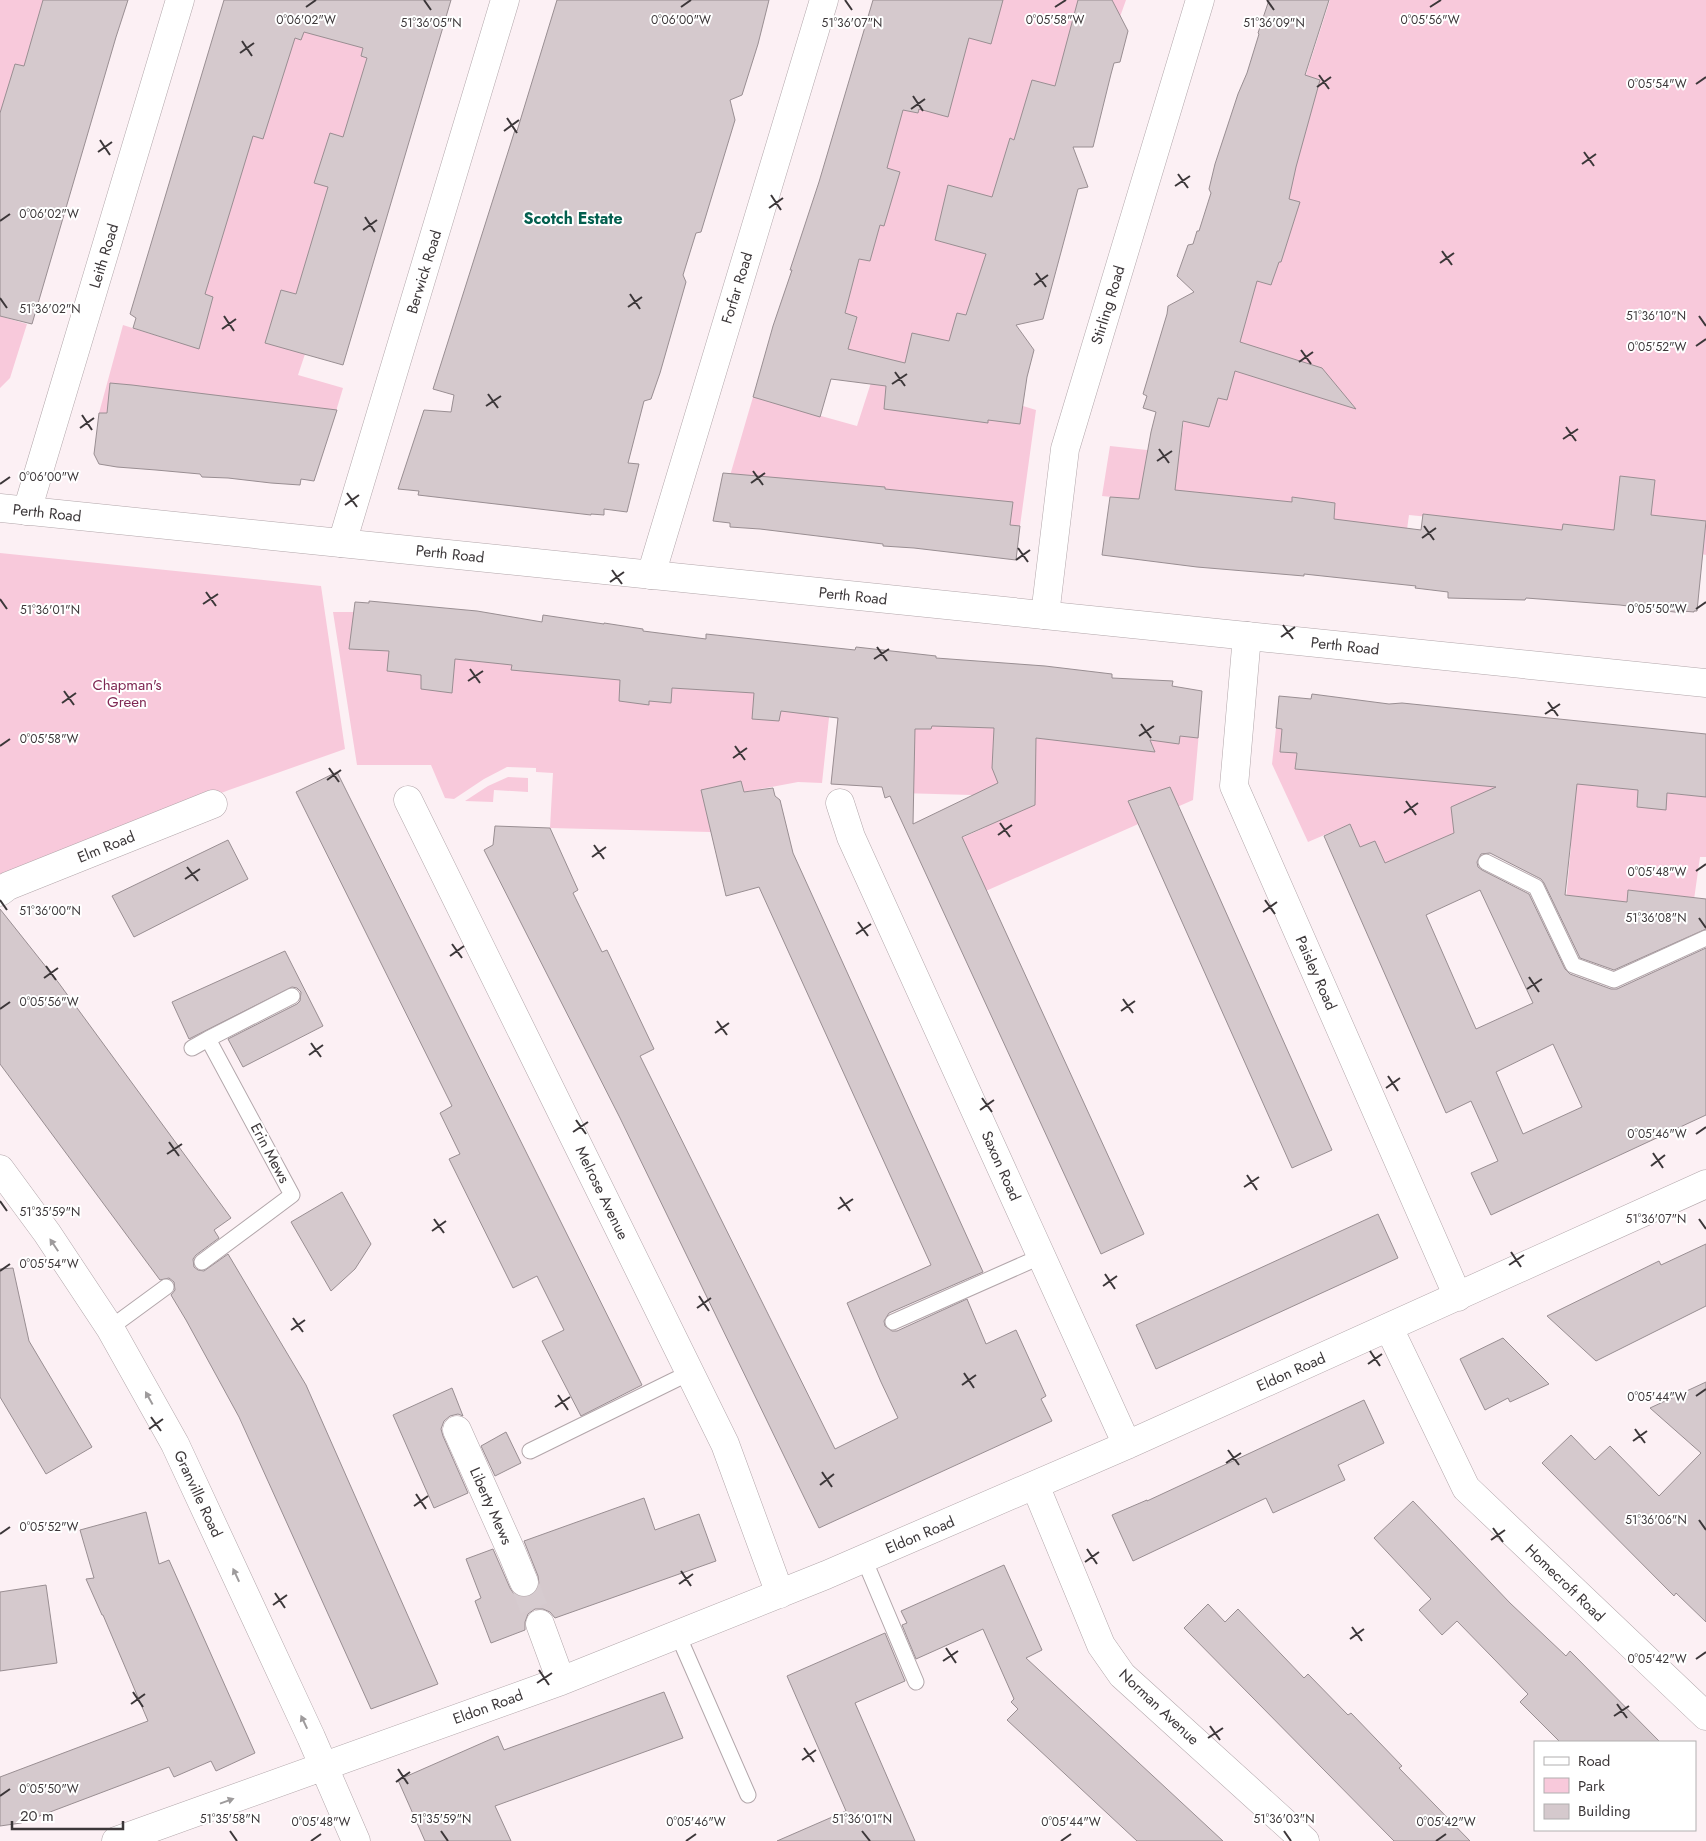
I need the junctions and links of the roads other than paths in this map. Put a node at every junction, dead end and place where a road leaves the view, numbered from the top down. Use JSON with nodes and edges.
{"nodes":[{"id":1,"x":180,"y":0,"type":"edge"},
{"id":2,"x":505,"y":0,"type":"edge"},
{"id":3,"x":824,"y":0,"type":"edge"},
{"id":4,"x":1200,"y":0,"type":"edge"},
{"id":5,"x":0,"y":508,"type":"edge"},
{"id":6,"x":28,"y":511,"type":"junction"},
{"id":7,"x":342,"y":543,"type":"junction"},
{"id":8,"x":651,"y":575,"type":"junction"},
{"id":9,"x":1045,"y":615,"type":"junction"},
{"id":10,"x":1247,"y":636,"type":"junction"},
{"id":11,"x":1706,"y":683,"type":"edge"},
{"id":12,"x":408,"y":800,"type":"dead end"},
{"id":13,"x":840,"y":803,"type":"dead end"},
{"id":14,"x":213,"y":804,"type":"dead end"},
{"id":15,"x":1486,"y":862,"type":"dead end"},
{"id":16,"x":0,"y":892,"type":"edge"},
{"id":17,"x":1706,"y":938,"type":"edge"},
{"id":18,"x":292,"y":996,"type":"dead end"},
{"id":19,"x":208,"y":1040,"type":"junction"},
{"id":20,"x":192,"y":1048,"type":"dead end"},
{"id":21,"x":0,"y":1169,"type":"edge"},
{"id":22,"x":1706,"y":1184,"type":"edge"},
{"id":23,"x":1042,"y":1256,"type":"junction"},
{"id":24,"x":202,"y":1262,"type":"dead end"},
{"id":25,"x":166,"y":1287,"type":"dead end"},
{"id":26,"x":1458,"y":1297,"type":"junction"},
{"id":27,"x":893,"y":1322,"type":"dead end"},
{"id":28,"x":110,"y":1328,"type":"junction"},
{"id":29,"x":1389,"y":1328,"type":"junction"},
{"id":30,"x":691,"y":1372,"type":"junction"},
{"id":31,"x":457,"y":1430,"type":"dead end"},
{"id":32,"x":1127,"y":1445,"type":"junction"},
{"id":33,"x":530,"y":1451,"type":"dead end"},
{"id":34,"x":1036,"y":1485,"type":"junction"},
{"id":35,"x":864,"y":1559,"type":"junction"},
{"id":36,"x":524,"y":1582,"type":"tunnel mouth"},
{"id":37,"x":780,"y":1594,"type":"junction"},
{"id":38,"x":540,"y":1624,"type":"tunnel mouth"},
{"id":39,"x":678,"y":1635,"type":"junction"},
{"id":40,"x":561,"y":1680,"type":"junction"},
{"id":41,"x":916,"y":1682,"type":"dead end"},
{"id":42,"x":1706,"y":1716,"type":"edge"},
{"id":43,"x":324,"y":1767,"type":"junction"},
{"id":44,"x":748,"y":1795,"type":"dead end"},
{"id":45,"x":129,"y":1839,"type":"edge"},
{"id":46,"x":356,"y":1841,"type":"edge"},
{"id":47,"x":1305,"y":1841,"type":"edge"}],
"edges":[{"from":1,"to":6,"type":"street","name":"Leith Road"},
{"from":2,"to":7,"type":"street","name":"Berwick Road"},
{"from":3,"to":8,"type":"street","name":"Forfar Road"},
{"from":4,"to":9,"type":"street","name":"Stirling Road"},
{"from":5,"to":6,"type":"street","name":"Perth Road"},
{"from":6,"to":7,"type":"street","name":"Perth Road"},
{"from":7,"to":8,"type":"street","name":"Perth Road"},
{"from":8,"to":9,"type":"street","name":"Perth Road"},
{"from":9,"to":10,"type":"street","name":"Perth Road"},
{"from":10,"to":11,"type":"street","name":"Perth Road"},
{"from":10,"to":26,"type":"street","name":"Paisley Road"},
{"from":12,"to":30,"type":"street","name":"Melrose Avenue"},
{"from":13,"to":23,"type":"street","name":"Saxon Road"},
{"from":14,"to":16,"type":"street","name":"Elm Road"},
{"from":15,"to":17,"type":"lane"},
{"from":18,"to":19,"type":"lane"},
{"from":19,"to":20,"type":"lane"},
{"from":19,"to":24,"type":"lane","name":"Erin Mews"},
{"from":28,"to":21,"type":"street","name":"Granville Road","one_way":true},
{"from":22,"to":26,"type":"street","name":"Eldon Road"},
{"from":23,"to":27,"type":"lane"},
{"from":23,"to":32,"type":"street","name":"Saxon Road"},
{"from":25,"to":28,"type":"lane"},
{"from":26,"to":29,"type":"street","name":"Eldon Road"},
{"from":43,"to":28,"type":"street","name":"Granville Road","one_way":true},
{"from":29,"to":32,"type":"street","name":"Eldon Road"},
{"from":29,"to":42,"type":"street","name":"Homecroft Road"},
{"from":30,"to":33,"type":"lane"},
{"from":30,"to":37,"type":"street","name":"Melrose Avenue"},
{"from":31,"to":36,"type":"street","name":"Liberty Mews"},
{"from":32,"to":34,"type":"street","name":"Eldon Road"},
{"from":34,"to":35,"type":"street","name":"Eldon Road"},
{"from":34,"to":47,"type":"street","name":"Norman Avenue"},
{"from":35,"to":37,"type":"street","name":"Eldon Road"},
{"from":35,"to":41,"type":"lane"},
{"from":37,"to":39,"type":"street","name":"Eldon Road"},
{"from":38,"to":40,"type":"street"},
{"from":39,"to":40,"type":"street","name":"Eldon Road"},
{"from":39,"to":44,"type":"lane"},
{"from":40,"to":43,"type":"street","name":"Eldon Road"},
{"from":45,"to":43,"type":"street","name":"Eldon Road","one_way":true},
{"from":43,"to":46,"type":"street","name":"Granville Road"}]}
